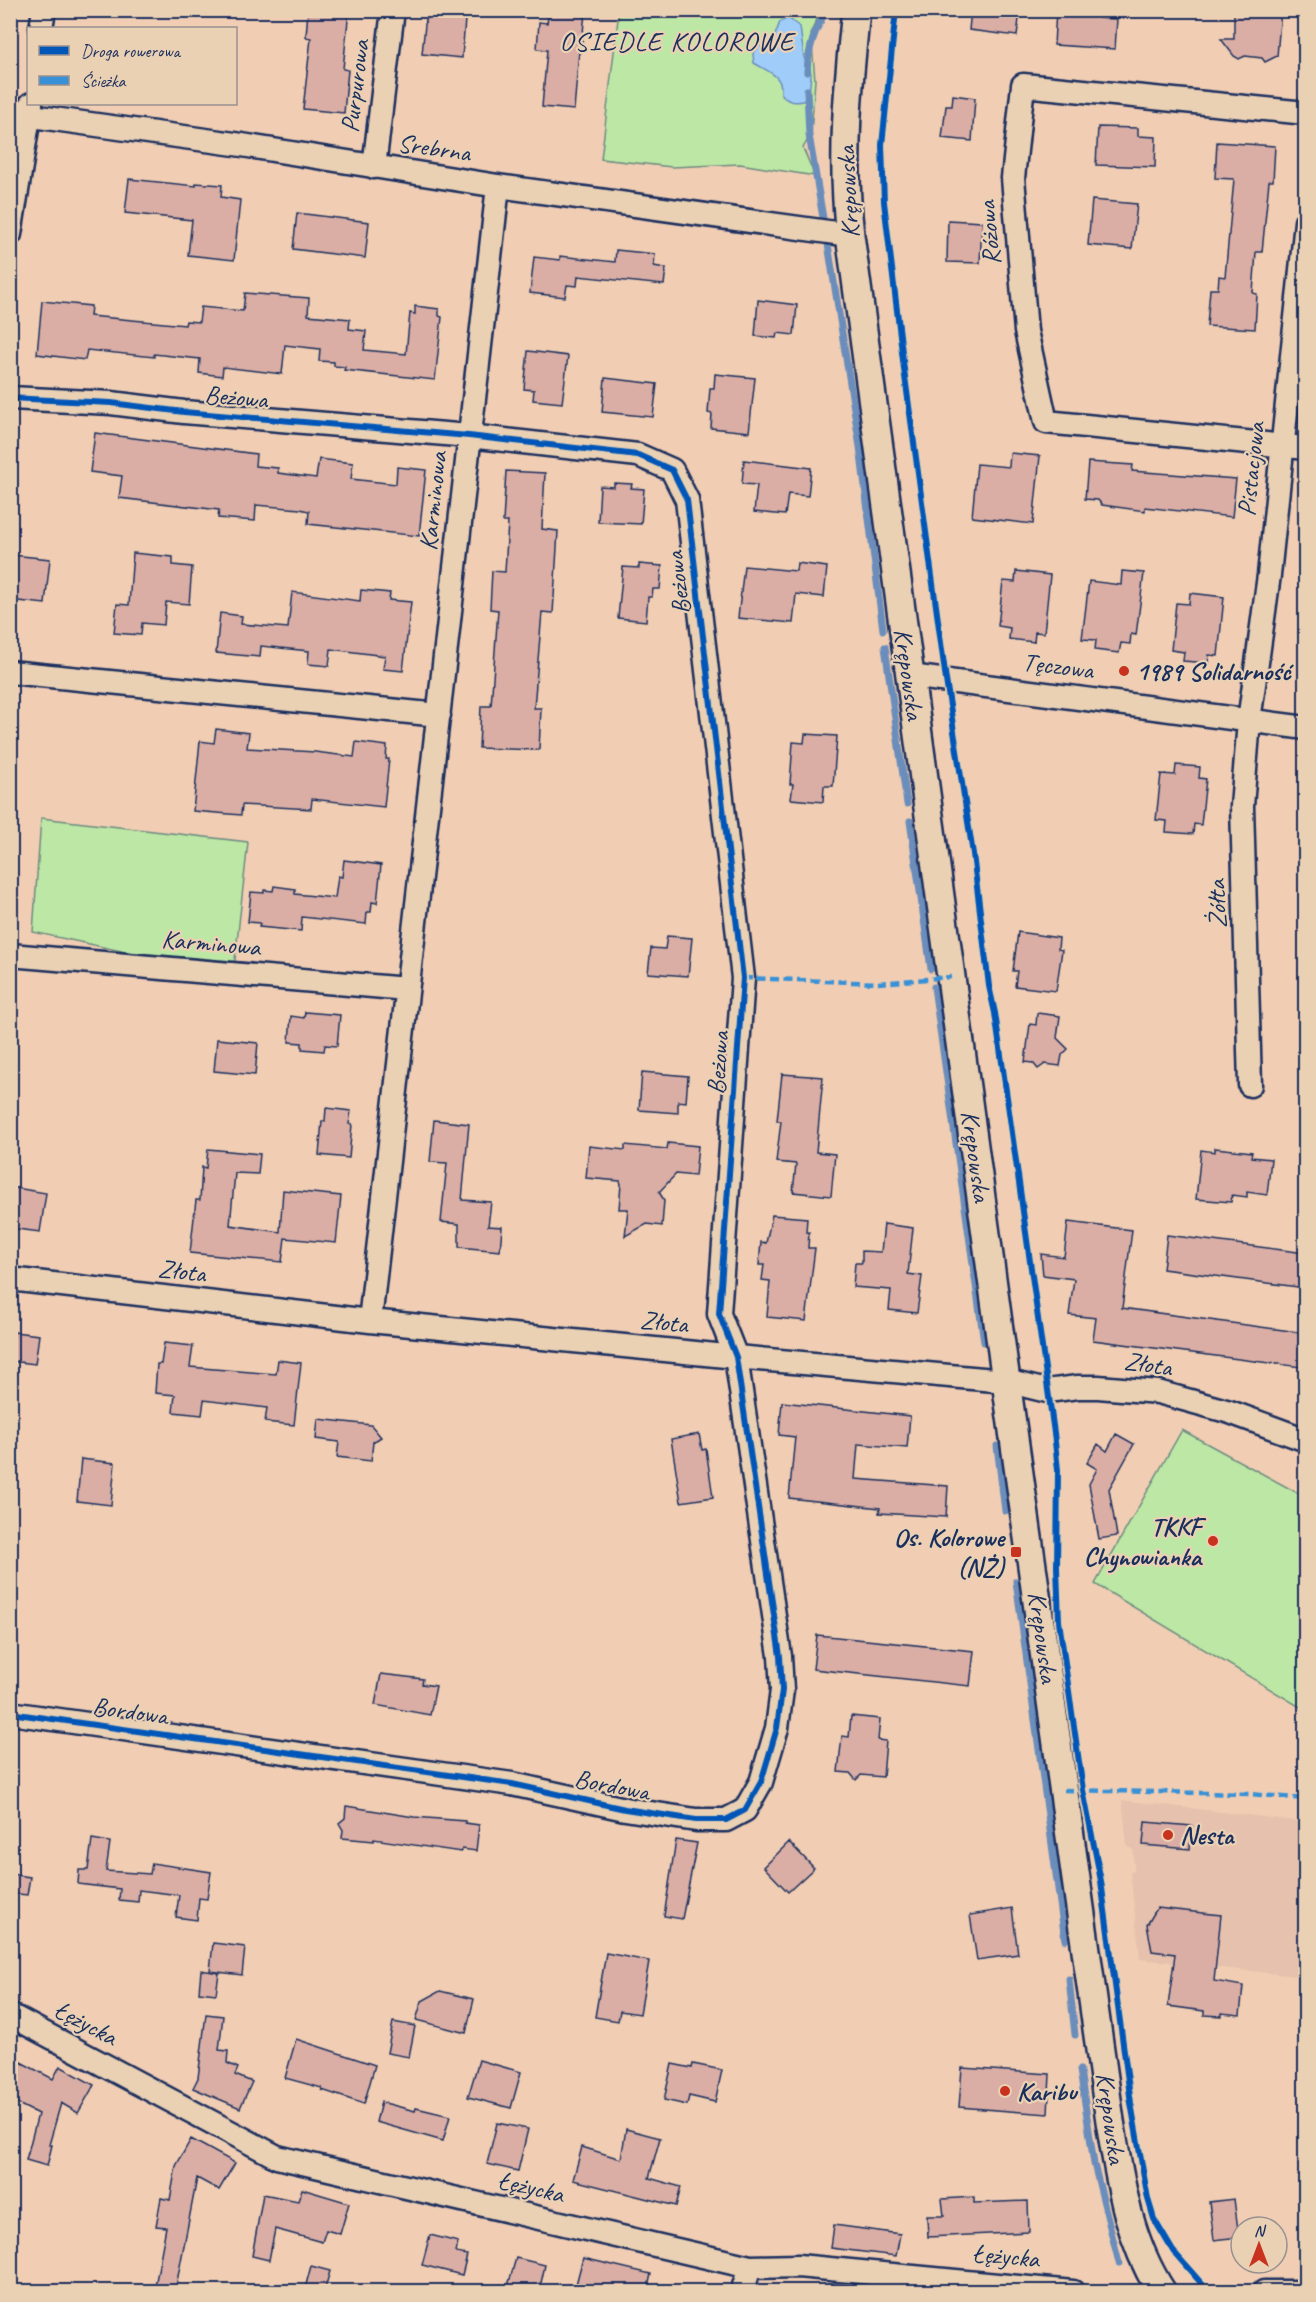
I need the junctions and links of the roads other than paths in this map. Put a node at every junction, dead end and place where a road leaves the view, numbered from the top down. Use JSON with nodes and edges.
{"nodes":[{"id":1,"x":44,"y":10,"type":"edge"},
{"id":2,"x":393,"y":10,"type":"edge"},
{"id":3,"x":856,"y":10,"type":"edge"},
{"id":4,"x":41,"y":27,"type":"edge"},
{"id":5,"x":24,"y":111,"type":"edge"},
{"id":6,"x":1305,"y":113,"type":"edge"},
{"id":7,"x":374,"y":167,"type":"junction"},
{"id":8,"x":498,"y":186,"type":"junction"},
{"id":9,"x":1305,"y":222,"type":"edge"},
{"id":10,"x":10,"y":234,"type":"edge"},
{"id":11,"x":850,"y":235,"type":"junction"},
{"id":12,"x":10,"y":398,"type":"edge"},
{"id":13,"x":469,"y":436,"type":"junction"},
{"id":14,"x":1282,"y":446,"type":"junction"},
{"id":15,"x":1305,"y":448,"type":"edge"},
{"id":16,"x":10,"y":672,"type":"edge"},
{"id":17,"x":910,"y":676,"type":"junction"},
{"id":18,"x":439,"y":715,"type":"junction"},
{"id":19,"x":1249,"y":721,"type":"junction"},
{"id":20,"x":1305,"y":728,"type":"edge"},
{"id":21,"x":10,"y":955,"type":"edge"},
{"id":22,"x":407,"y":989,"type":"junction"},
{"id":23,"x":1250,"y":1085,"type":"dead end"},
{"id":24,"x":10,"y":1280,"type":"edge"},
{"id":25,"x":370,"y":1321,"type":"junction"},
{"id":26,"x":736,"y":1357,"type":"junction"},
{"id":27,"x":1006,"y":1382,"type":"junction"},
{"id":28,"x":1305,"y":1440,"type":"edge"},
{"id":29,"x":10,"y":1713,"type":"edge"},
{"id":30,"x":10,"y":2015,"type":"edge"},
{"id":31,"x":750,"y":2267,"type":"junction"},
{"id":32,"x":742,"y":2292,"type":"edge"},
{"id":33,"x":1073,"y":2292,"type":"edge"},
{"id":34,"x":1162,"y":2292,"type":"edge"},
{"id":35,"x":1264,"y":2292,"type":"edge"},
{"id":36,"x":1295,"y":2292,"type":"edge"}],
"edges":[{"from":1,"to":4,"type":"street"},
{"from":2,"to":7,"type":"street","name":"Purpurowa"},
{"from":3,"to":11,"type":"street","name":"Krępowska"},
{"from":5,"to":7,"type":"street","name":"Srebrna"},
{"from":5,"to":10,"type":"street"},
{"from":6,"to":14,"type":"street","name":"Różowa"},
{"from":7,"to":8,"type":"street","name":"Srebrna"},
{"from":8,"to":11,"type":"street","name":"Srebrna"},
{"from":8,"to":13,"type":"street","name":"Karminowa"},
{"from":9,"to":14,"type":"street","name":"Pistacjowa"},
{"from":11,"to":17,"type":"street","name":"Krępowska"},
{"from":12,"to":13,"type":"street","name":"Beżowa"},
{"from":13,"to":18,"type":"street","name":"Karminowa"},
{"from":13,"to":26,"type":"street","name":"Beżowa"},
{"from":14,"to":15,"type":"street"},
{"from":14,"to":19,"type":"street","name":"Pistacjowa"},
{"from":16,"to":18,"type":"street"},
{"from":17,"to":19,"type":"street","name":"Tęczowa"},
{"from":17,"to":27,"type":"street","name":"Krępowska"},
{"from":18,"to":22,"type":"street","name":"Karminowa"},
{"from":19,"to":20,"type":"street","name":"Tęczowa"},
{"from":19,"to":23,"type":"street","name":"Żółta"},
{"from":21,"to":22,"type":"street","name":"Karminowa"},
{"from":22,"to":25,"type":"street","name":"Karminowa"},
{"from":24,"to":25,"type":"street","name":"Złota"},
{"from":25,"to":26,"type":"street","name":"Złota"},
{"from":26,"to":27,"type":"street","name":"Złota"},
{"from":26,"to":29,"type":"street","name":"Bordowa"},
{"from":27,"to":28,"type":"street","name":"Złota"},
{"from":27,"to":34,"type":"street","name":"Krępowska"},
{"from":30,"to":31,"type":"street","name":"Łężycka"},
{"from":31,"to":32,"type":"street"},
{"from":31,"to":33,"type":"street","name":"Łężycka"},
{"from":35,"to":36,"type":"street"}]}
